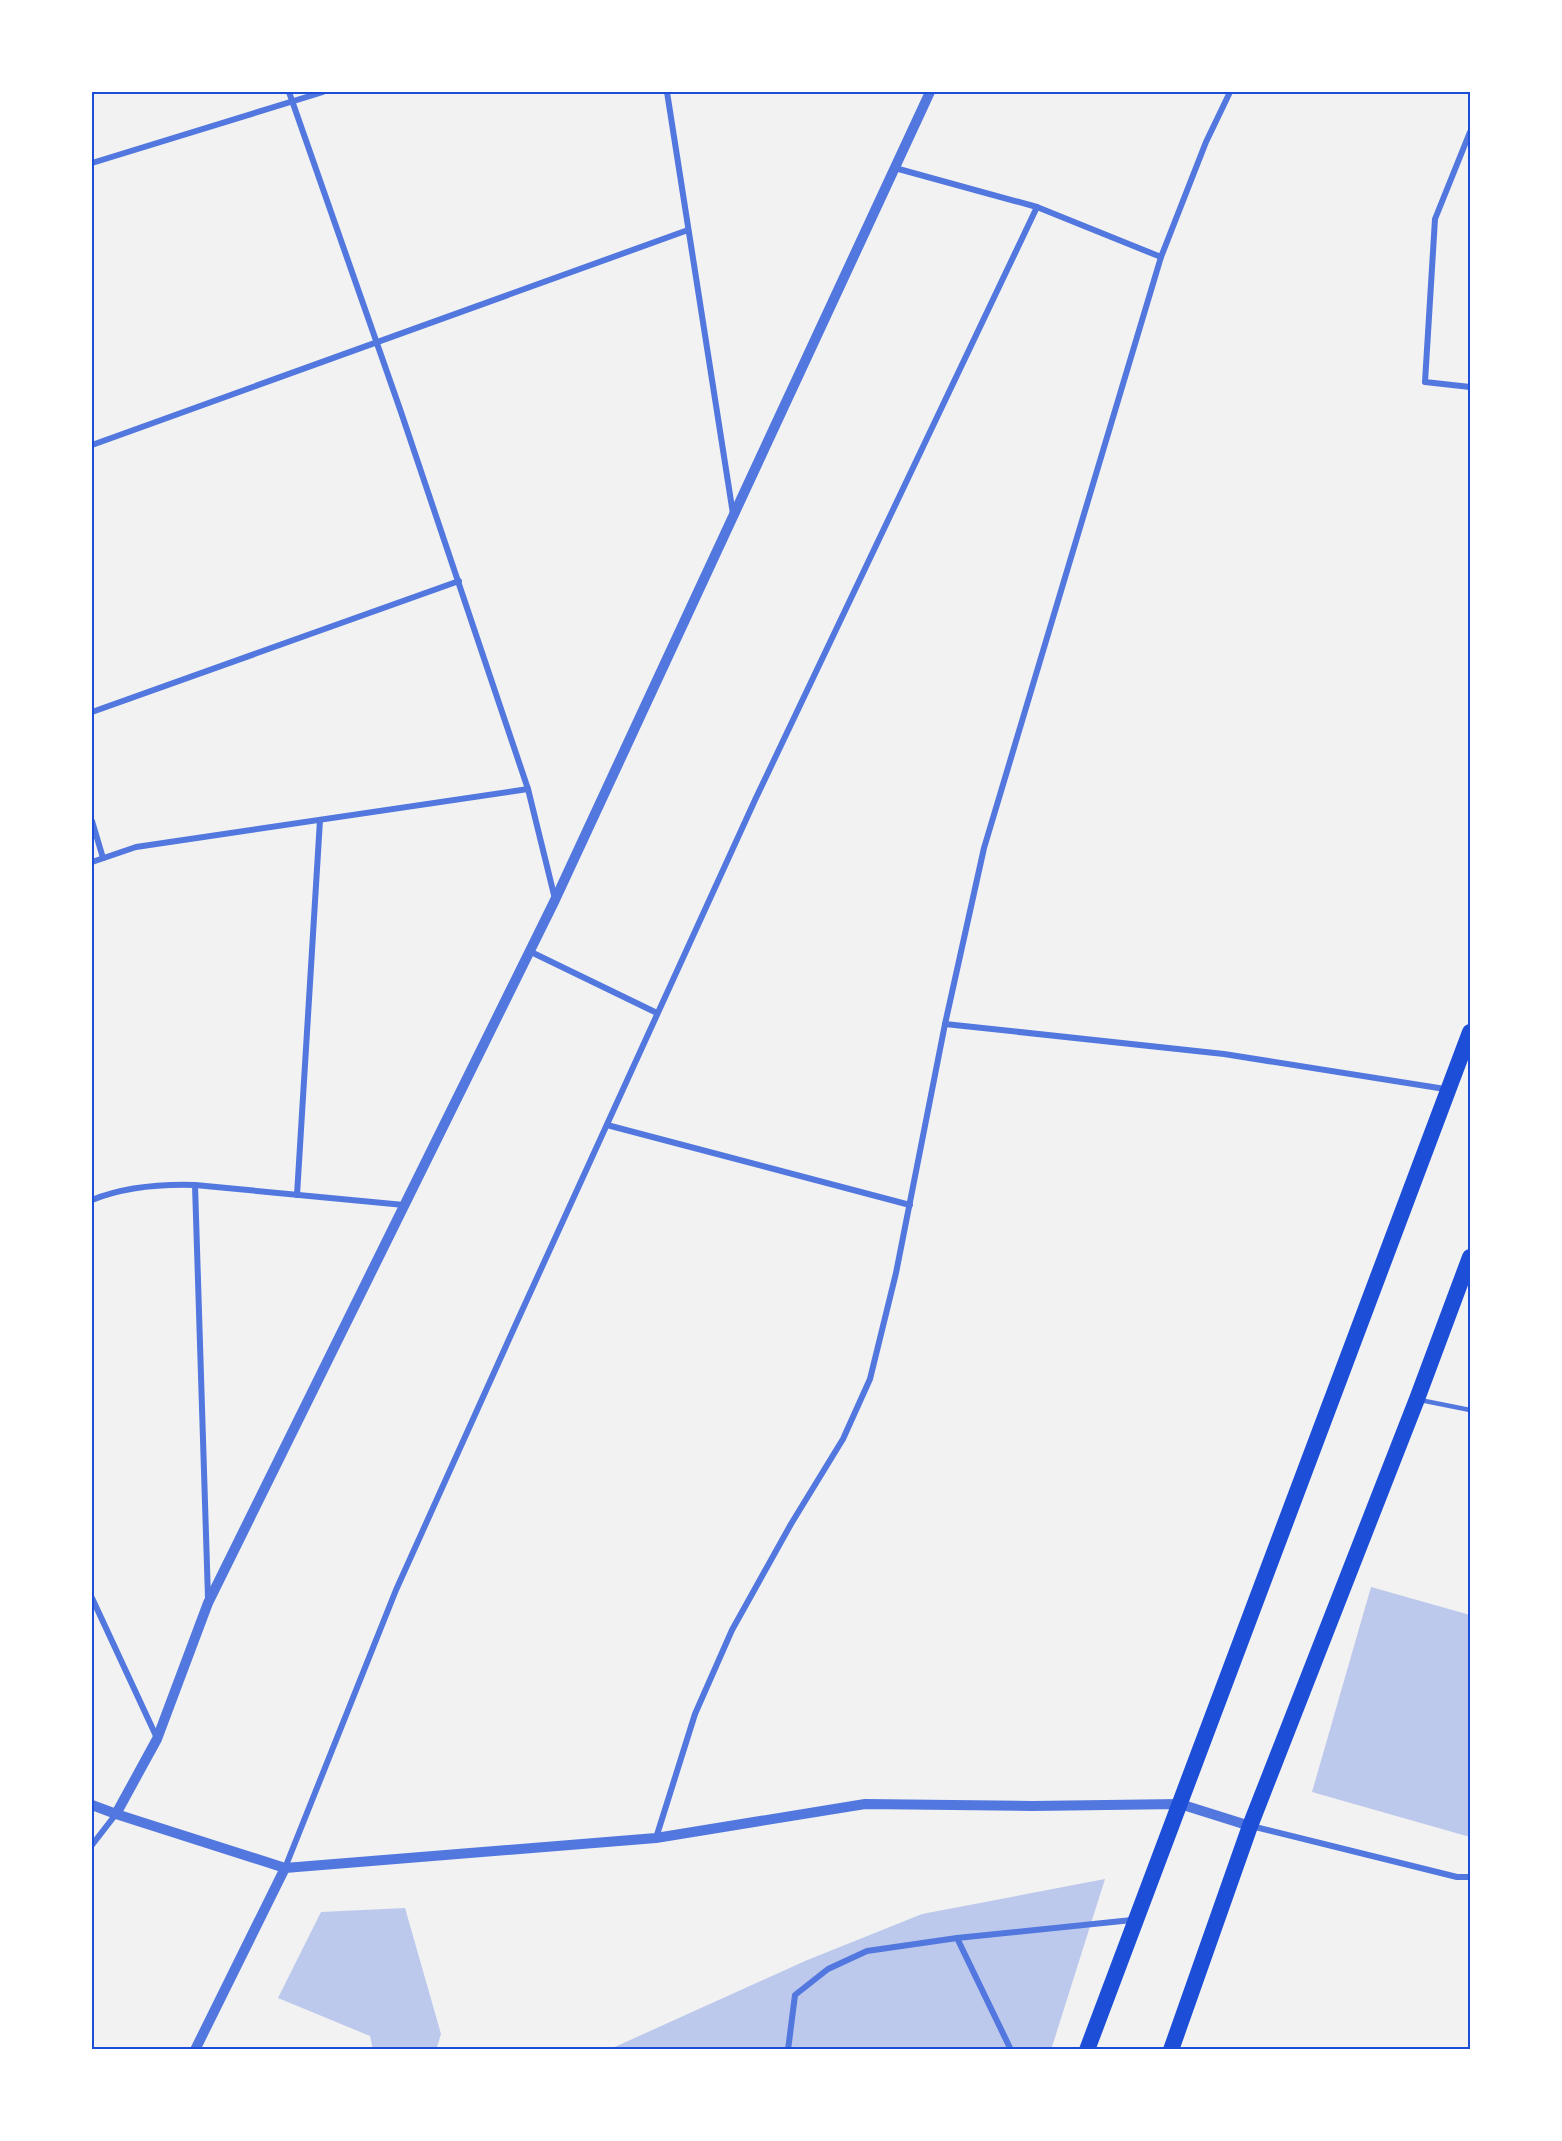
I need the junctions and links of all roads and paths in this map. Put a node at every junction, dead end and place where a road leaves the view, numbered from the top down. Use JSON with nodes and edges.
{"nodes":[{"id":1,"x":289,"y":92,"type":"edge"},
{"id":2,"x":323,"y":92,"type":"edge"},
{"id":3,"x":667,"y":92,"type":"edge"},
{"id":4,"x":930,"y":92,"type":"edge"},
{"id":5,"x":1230,"y":92,"type":"edge"},
{"id":6,"x":292,"y":101,"type":"junction"},
{"id":7,"x":1470,"y":132,"type":"edge"},
{"id":8,"x":92,"y":163,"type":"edge"},
{"id":9,"x":895,"y":168,"type":"junction"},
{"id":10,"x":1037,"y":207,"type":"junction"},
{"id":11,"x":688,"y":230,"type":"junction"},
{"id":12,"x":1161,"y":257,"type":"junction"},
{"id":13,"x":377,"y":342,"type":"junction"},
{"id":14,"x":1470,"y":387,"type":"edge"},
{"id":15,"x":92,"y":445,"type":"edge"},
{"id":16,"x":733,"y":513,"type":"junction"},
{"id":17,"x":459,"y":581,"type":"junction"},
{"id":18,"x":92,"y":712,"type":"edge"},
{"id":19,"x":528,"y":789,"type":"junction"},
{"id":20,"x":320,"y":820,"type":"junction"},
{"id":21,"x":92,"y":821,"type":"edge"},
{"id":22,"x":103,"y":858,"type":"junction"},
{"id":23,"x":92,"y":862,"type":"edge"},
{"id":24,"x":555,"y":900,"type":"junction"},
{"id":25,"x":529,"y":951,"type":"junction"},
{"id":26,"x":657,"y":1013,"type":"junction"},
{"id":27,"x":945,"y":1024,"type":"junction"},
{"id":28,"x":1470,"y":1032,"type":"edge"},
{"id":29,"x":1449,"y":1090,"type":"junction"},
{"id":30,"x":607,"y":1125,"type":"junction"},
{"id":31,"x":195,"y":1185,"type":"junction"},
{"id":32,"x":297,"y":1195,"type":"junction"},
{"id":33,"x":92,"y":1200,"type":"edge"},
{"id":34,"x":404,"y":1205,"type":"junction"},
{"id":35,"x":910,"y":1205,"type":"junction"},
{"id":36,"x":1470,"y":1257,"type":"edge"},
{"id":37,"x":1418,"y":1399,"type":"junction"},
{"id":38,"x":1470,"y":1410,"type":"edge"},
{"id":39,"x":92,"y":1598,"type":"edge"},
{"id":40,"x":208,"y":1603,"type":"junction"},
{"id":41,"x":157,"y":1739,"type":"junction"},
{"id":42,"x":1180,"y":1804,"type":"junction"},
{"id":43,"x":92,"y":1805,"type":"edge"},
{"id":44,"x":116,"y":1814,"type":"junction"},
{"id":45,"x":1250,"y":1826,"type":"junction"},
{"id":46,"x":656,"y":1838,"type":"junction"},
{"id":47,"x":92,"y":1845,"type":"edge"},
{"id":48,"x":285,"y":1868,"type":"junction"},
{"id":49,"x":1470,"y":1877,"type":"edge"},
{"id":50,"x":1136,"y":1919,"type":"junction"},
{"id":51,"x":957,"y":1938,"type":"junction"},
{"id":52,"x":195,"y":2049,"type":"edge"},
{"id":53,"x":788,"y":2049,"type":"edge"},
{"id":54,"x":1011,"y":2049,"type":"edge"},
{"id":55,"x":1087,"y":2049,"type":"edge"},
{"id":56,"x":1171,"y":2049,"type":"edge"}],
"edges":[{"from":1,"to":6,"type":"street"},
{"from":2,"to":6,"type":"street"},
{"from":3,"to":11,"type":"street"},
{"from":4,"to":9,"type":"street"},
{"from":5,"to":12,"type":"street"},
{"from":6,"to":8,"type":"street"},
{"from":6,"to":13,"type":"street"},
{"from":7,"to":14,"type":"street"},
{"from":9,"to":10,"type":"street"},
{"from":9,"to":16,"type":"street"},
{"from":10,"to":12,"type":"street"},
{"from":10,"to":26,"type":"street"},
{"from":11,"to":13,"type":"street"},
{"from":11,"to":16,"type":"street"},
{"from":12,"to":27,"type":"street"},
{"from":13,"to":15,"type":"street"},
{"from":13,"to":17,"type":"street"},
{"from":16,"to":24,"type":"street"},
{"from":17,"to":18,"type":"street"},
{"from":17,"to":19,"type":"street"},
{"from":19,"to":20,"type":"street"},
{"from":19,"to":24,"type":"street"},
{"from":20,"to":22,"type":"street"},
{"from":20,"to":32,"type":"street"},
{"from":21,"to":22,"type":"street"},
{"from":22,"to":23,"type":"street"},
{"from":24,"to":25,"type":"street"},
{"from":25,"to":26,"type":"street"},
{"from":25,"to":34,"type":"street"},
{"from":26,"to":30,"type":"street"},
{"from":27,"to":29,"type":"street"},
{"from":27,"to":35,"type":"street"},
{"from":28,"to":29,"type":"highway"},
{"from":29,"to":42,"type":"highway"},
{"from":30,"to":35,"type":"street"},
{"from":30,"to":48,"type":"street"},
{"from":31,"to":32,"type":"street"},
{"from":31,"to":33,"type":"street"},
{"from":31,"to":40,"type":"street"},
{"from":32,"to":34,"type":"street"},
{"from":34,"to":40,"type":"street"},
{"from":35,"to":46,"type":"street"},
{"from":36,"to":37,"type":"highway"},
{"from":37,"to":38,"type":"lane"},
{"from":37,"to":45,"type":"highway"},
{"from":39,"to":41,"type":"street"},
{"from":40,"to":41,"type":"street"},
{"from":41,"to":44,"type":"street"},
{"from":42,"to":45,"type":"street"},
{"from":42,"to":46,"type":"street"},
{"from":42,"to":50,"type":"highway"},
{"from":43,"to":44,"type":"street"},
{"from":44,"to":47,"type":"street"},
{"from":44,"to":48,"type":"street"},
{"from":45,"to":49,"type":"street"},
{"from":45,"to":56,"type":"highway"},
{"from":46,"to":48,"type":"street"},
{"from":48,"to":52,"type":"street"},
{"from":50,"to":51,"type":"street"},
{"from":50,"to":55,"type":"highway"},
{"from":51,"to":53,"type":"street"},
{"from":51,"to":54,"type":"street"}]}
